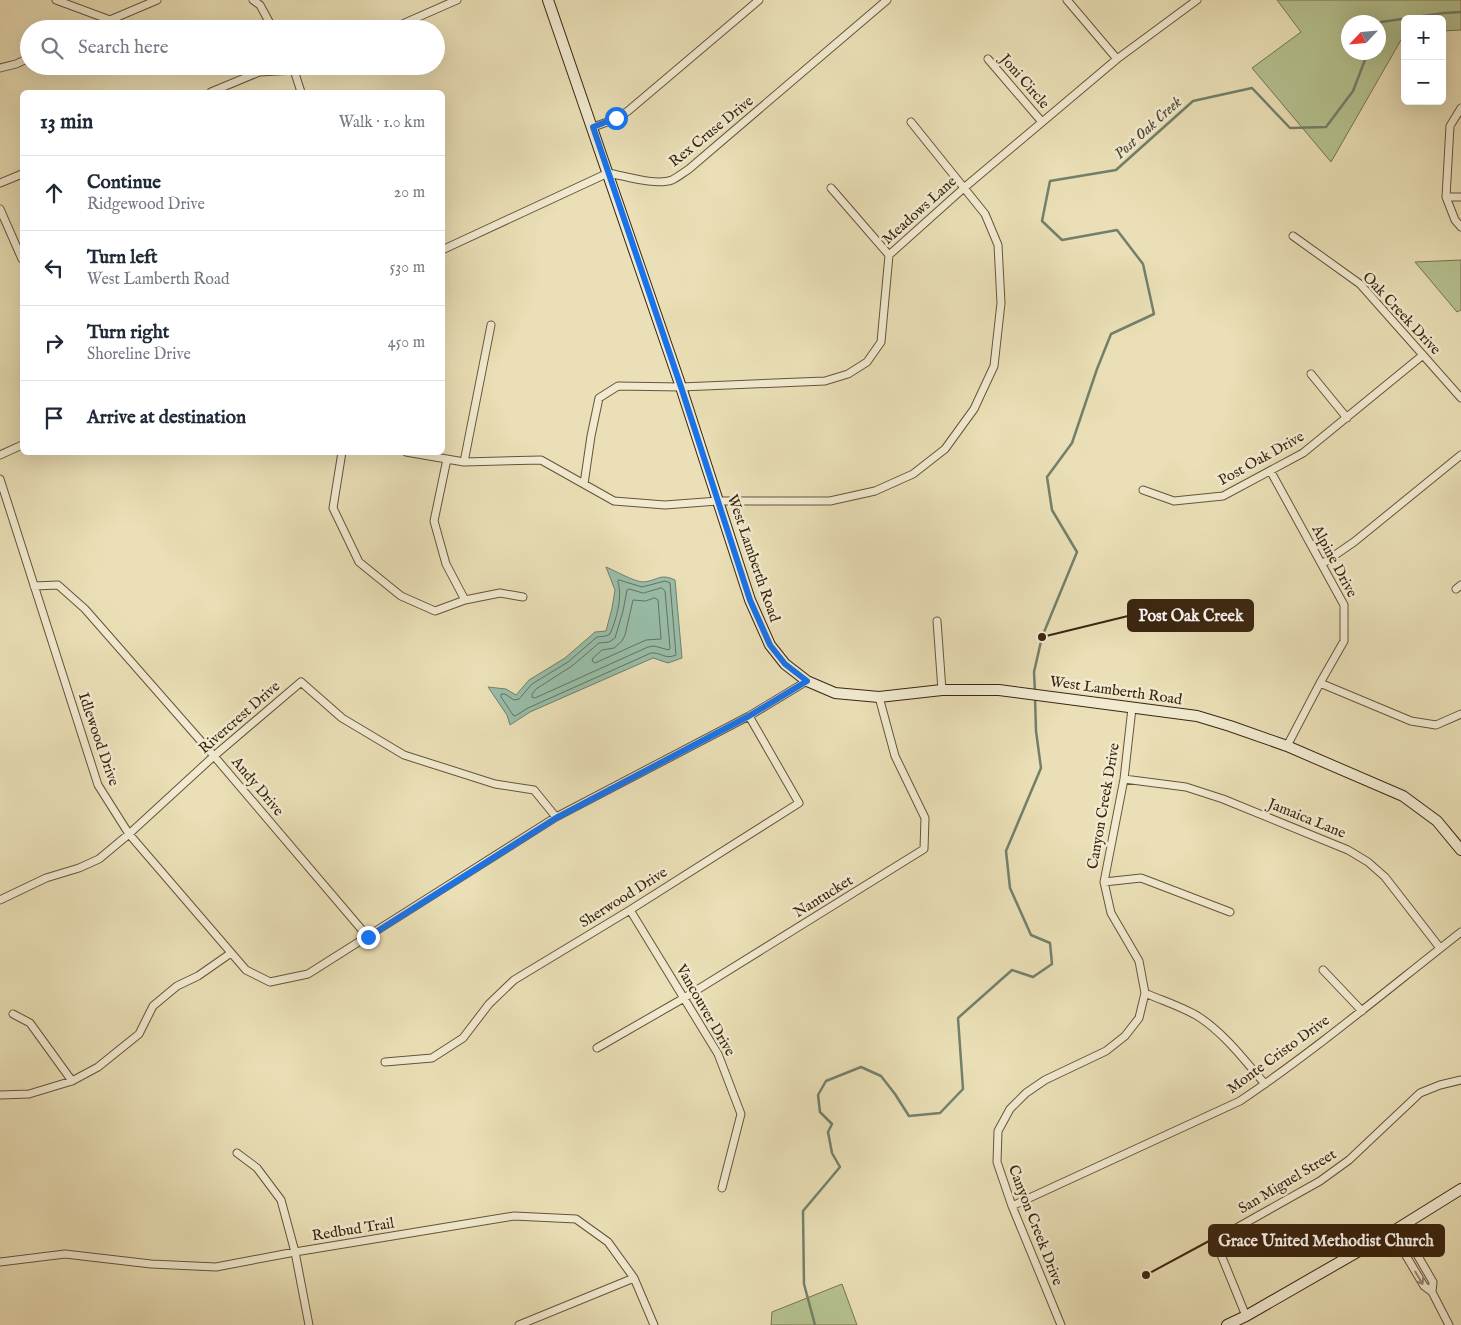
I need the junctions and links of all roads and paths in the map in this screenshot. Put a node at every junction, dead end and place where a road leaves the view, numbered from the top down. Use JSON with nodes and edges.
{"nodes":[{"id":1,"x":56,"y":0,"type":"edge"},
{"id":2,"x":157,"y":0,"type":"edge"},
{"id":3,"x":253,"y":0,"type":"edge"},
{"id":4,"x":456,"y":0,"type":"edge"},
{"id":5,"x":548,"y":0,"type":"edge"},
{"id":6,"x":759,"y":0,"type":"edge"},
{"id":7,"x":887,"y":0,"type":"edge"},
{"id":8,"x":1066,"y":0,"type":"edge"},
{"id":9,"x":1193,"y":1,"type":"edge"},
{"id":10,"x":110,"y":20,"type":"joint"},
{"id":11,"x":268,"y":20,"type":"edge"},
{"id":12,"x":410,"y":20,"type":"edge"},
{"id":13,"x":988,"y":59,"type":"dead end"},
{"id":14,"x":1117,"y":59,"type":"junction"},
{"id":15,"x":20,"y":62,"type":"edge"},
{"id":16,"x":0,"y":68,"type":"edge"},
{"id":17,"x":252,"y":75,"type":"edge"},
{"id":18,"x":296,"y":75,"type":"edge"},
{"id":19,"x":215,"y":90,"type":"edge"},
{"id":20,"x":300,"y":90,"type":"edge"},
{"id":21,"x":1461,"y":108,"type":"edge"},
{"id":22,"x":911,"y":122,"type":"dead end"},
{"id":23,"x":1042,"y":122,"type":"junction"},
{"id":24,"x":593,"y":127,"type":"junction"},
{"id":25,"x":608,"y":174,"type":"junction"},
{"id":26,"x":20,"y":175,"type":"edge"},
{"id":27,"x":0,"y":183,"type":"edge"},
{"id":28,"x":965,"y":187,"type":"junction"},
{"id":29,"x":832,"y":188,"type":"dead end"},
{"id":30,"x":1446,"y":197,"type":"junction"},
{"id":31,"x":1461,"y":197,"type":"edge"},
{"id":32,"x":0,"y":209,"type":"edge"},
{"id":33,"x":1461,"y":227,"type":"edge"},
{"id":34,"x":1292,"y":236,"type":"dead end"},
{"id":35,"x":445,"y":249,"type":"edge"},
{"id":36,"x":20,"y":254,"type":"edge"},
{"id":37,"x":889,"y":254,"type":"junction"},
{"id":38,"x":491,"y":325,"type":"dead end"},
{"id":39,"x":1423,"y":356,"type":"junction"},
{"id":40,"x":1311,"y":374,"type":"dead end"},
{"id":41,"x":681,"y":387,"type":"junction"},
{"id":42,"x":1461,"y":398,"type":"edge"},
{"id":43,"x":1347,"y":418,"type":"junction"},
{"id":44,"x":20,"y":446,"type":"edge"},
{"id":45,"x":0,"y":455,"type":"edge"},
{"id":46,"x":342,"y":455,"type":"edge"},
{"id":47,"x":423,"y":455,"type":"edge"},
{"id":48,"x":1461,"y":455,"type":"edge"},
{"id":49,"x":446,"y":459,"type":"junction"},
{"id":50,"x":464,"y":462,"type":"junction"},
{"id":51,"x":1270,"y":472,"type":"junction"},
{"id":52,"x":0,"y":479,"type":"edge"},
{"id":53,"x":584,"y":484,"type":"junction"},
{"id":54,"x":1143,"y":490,"type":"dead end"},
{"id":55,"x":718,"y":500,"type":"junction"},
{"id":56,"x":1322,"y":564,"type":"junction"},
{"id":57,"x":34,"y":586,"type":"junction"},
{"id":58,"x":523,"y":597,"type":"dead end"},
{"id":59,"x":465,"y":600,"type":"junction"},
{"id":60,"x":937,"y":620,"type":"dead end"},
{"id":61,"x":807,"y":681,"type":"junction"},
{"id":62,"x":1320,"y":682,"type":"junction"},
{"id":63,"x":942,"y":690,"type":"junction"},
{"id":64,"x":879,"y":697,"type":"junction"},
{"id":65,"x":1132,"y":708,"type":"junction"},
{"id":66,"x":1461,"y":714,"type":"edge"},
{"id":67,"x":749,"y":716,"type":"junction"},
{"id":68,"x":1287,"y":746,"type":"junction"},
{"id":69,"x":214,"y":756,"type":"junction"},
{"id":70,"x":1124,"y":779,"type":"junction"},
{"id":71,"x":556,"y":818,"type":"junction"},
{"id":72,"x":129,"y":834,"type":"junction"},
{"id":73,"x":1461,"y":850,"type":"edge"},
{"id":74,"x":1104,"y":882,"type":"junction"},
{"id":75,"x":0,"y":900,"type":"edge"},
{"id":76,"x":630,"y":910,"type":"junction"},
{"id":77,"x":1230,"y":912,"type":"dead end"},
{"id":78,"x":1461,"y":932,"type":"edge"},
{"id":79,"x":368,"y":937,"type":"junction"},
{"id":80,"x":1440,"y":948,"type":"junction"},
{"id":81,"x":231,"y":953,"type":"junction"},
{"id":82,"x":1323,"y":970,"type":"dead end"},
{"id":83,"x":1145,"y":993,"type":"junction"},
{"id":84,"x":684,"y":998,"type":"junction"},
{"id":85,"x":1362,"y":1011,"type":"junction"},
{"id":86,"x":14,"y":1014,"type":"dead end"},
{"id":87,"x":597,"y":1048,"type":"dead end"},
{"id":88,"x":385,"y":1062,"type":"dead end"},
{"id":89,"x":1461,"y":1080,"type":"edge"},
{"id":90,"x":72,"y":1081,"type":"junction"},
{"id":91,"x":1265,"y":1084,"type":"junction"},
{"id":92,"x":0,"y":1095,"type":"edge"},
{"id":93,"x":237,"y":1152,"type":"dead end"},
{"id":94,"x":722,"y":1188,"type":"dead end"},
{"id":95,"x":1461,"y":1189,"type":"edge"},
{"id":96,"x":1012,"y":1206,"type":"junction"},
{"id":97,"x":1396,"y":1229,"type":"junction"},
{"id":98,"x":295,"y":1252,"type":"junction"},
{"id":99,"x":0,"y":1262,"type":"edge"},
{"id":100,"x":634,"y":1278,"type":"junction"},
{"id":101,"x":1246,"y":1316,"type":"junction"},
{"id":102,"x":309,"y":1325,"type":"edge"},
{"id":103,"x":519,"y":1325,"type":"edge"},
{"id":104,"x":654,"y":1325,"type":"edge"},
{"id":105,"x":1061,"y":1325,"type":"edge"},
{"id":106,"x":1227,"y":1325,"type":"edge"},
{"id":107,"x":1449,"y":1325,"type":"edge"}],
"edges":[{"from":1,"to":10,"type":"street"},
{"from":2,"to":10,"type":"street"},
{"from":3,"to":11,"type":"street"},
{"from":4,"to":12,"type":"street"},
{"from":5,"to":24,"type":"street","name":"West Lamberth Road"},
{"from":6,"to":24,"type":"street"},
{"from":7,"to":25,"type":"street","name":"Rex Cruse Drive"},
{"from":8,"to":14,"type":"street"},
{"from":9,"to":14,"type":"street","name":"Meadows Lane"},
{"from":13,"to":23,"type":"street","name":"Joni Circle"},
{"from":14,"to":23,"type":"street","name":"Meadows Lane"},
{"from":15,"to":16,"type":"street"},
{"from":17,"to":19,"type":"street"},
{"from":18,"to":20,"type":"street"},
{"from":21,"to":30,"type":"street"},
{"from":22,"to":28,"type":"street"},
{"from":23,"to":28,"type":"street","name":"Meadows Lane"},
{"from":24,"to":25,"type":"street","name":"West Lamberth Road"},
{"from":25,"to":35,"type":"street"},
{"from":25,"to":41,"type":"street","name":"West Lamberth Road"},
{"from":26,"to":27,"type":"street"},
{"from":28,"to":37,"type":"street","name":"Meadows Lane"},
{"from":28,"to":55,"type":"street"},
{"from":29,"to":37,"type":"street"},
{"from":30,"to":31,"type":"street"},
{"from":30,"to":33,"type":"street"},
{"from":32,"to":36,"type":"street"},
{"from":34,"to":39,"type":"street","name":"Oak Creek Drive"},
{"from":37,"to":41,"type":"street","name":"Meadows Lane"},
{"from":38,"to":50,"type":"street"},
{"from":39,"to":42,"type":"street","name":"Oak Creek Drive"},
{"from":39,"to":43,"type":"street","name":"Post Oak Drive"},
{"from":40,"to":43,"type":"street"},
{"from":41,"to":53,"type":"street","name":"Meadows Lane"},
{"from":41,"to":55,"type":"street","name":"West Lamberth Road"},
{"from":43,"to":51,"type":"street","name":"Post Oak Drive"},
{"from":44,"to":45,"type":"street"},
{"from":46,"to":59,"type":"street"},
{"from":47,"to":49,"type":"street"},
{"from":48,"to":56,"type":"street"},
{"from":49,"to":50,"type":"street"},
{"from":49,"to":59,"type":"street"},
{"from":50,"to":53,"type":"street"},
{"from":51,"to":54,"type":"street","name":"Post Oak Drive"},
{"from":51,"to":56,"type":"street","name":"Alpine Drive"},
{"from":52,"to":57,"type":"street","name":"Idlewood Drive"},
{"from":53,"to":55,"type":"street"},
{"from":55,"to":61,"type":"street","name":"West Lamberth Road"},
{"from":56,"to":62,"type":"street","name":"Alpine Drive"},
{"from":57,"to":69,"type":"street","name":"Andy Drive"},
{"from":57,"to":72,"type":"street","name":"Idlewood Drive"},
{"from":58,"to":59,"type":"street"},
{"from":60,"to":63,"type":"street"},
{"from":61,"to":64,"type":"street","name":"West Lamberth Road"},
{"from":61,"to":67,"type":"street"},
{"from":62,"to":66,"type":"street"},
{"from":62,"to":68,"type":"street","name":"Alpine Drive"},
{"from":63,"to":64,"type":"street","name":"West Lamberth Road"},
{"from":63,"to":65,"type":"street","name":"West Lamberth Road"},
{"from":64,"to":84,"type":"street","name":"Nantucket"},
{"from":65,"to":68,"type":"street","name":"West Lamberth Road"},
{"from":65,"to":70,"type":"street","name":"Canyon Creek Drive"},
{"from":67,"to":71,"type":"street"},
{"from":67,"to":76,"type":"street","name":"Sherwood Drive"},
{"from":68,"to":73,"type":"street","name":"West Lamberth Road"},
{"from":69,"to":71,"type":"street","name":"Rivercrest Drive"},
{"from":69,"to":72,"type":"street","name":"Rivercrest Drive"},
{"from":69,"to":79,"type":"street","name":"Andy Drive"},
{"from":70,"to":74,"type":"street","name":"Canyon Creek Drive"},
{"from":70,"to":80,"type":"street","name":"Jamaica Lane"},
{"from":71,"to":79,"type":"street"},
{"from":72,"to":75,"type":"street","name":"Rivercrest Drive"},
{"from":72,"to":81,"type":"street","name":"Idlewood Drive"},
{"from":74,"to":77,"type":"street"},
{"from":74,"to":83,"type":"street","name":"Canyon Creek Drive"},
{"from":76,"to":84,"type":"street","name":"Vancouver Drive"},
{"from":76,"to":88,"type":"street","name":"Sherwood Drive"},
{"from":78,"to":80,"type":"street","name":"Monte Cristo Drive"},
{"from":79,"to":81,"type":"street","name":"Idlewood Drive"},
{"from":80,"to":85,"type":"street","name":"Monte Cristo Drive"},
{"from":81,"to":90,"type":"street"},
{"from":82,"to":85,"type":"street"},
{"from":83,"to":91,"type":"street"},
{"from":83,"to":96,"type":"street","name":"Canyon Creek Drive"},
{"from":84,"to":87,"type":"street","name":"Nantucket"},
{"from":84,"to":94,"type":"street","name":"Vancouver Drive"},
{"from":85,"to":91,"type":"street","name":"Monte Cristo Drive"},
{"from":86,"to":90,"type":"street"},
{"from":89,"to":101,"type":"street","name":"San Miguel Street"},
{"from":90,"to":92,"type":"street"},
{"from":91,"to":96,"type":"street","name":"Monte Cristo Drive"},
{"from":93,"to":98,"type":"street"},
{"from":95,"to":97,"type":"street"},
{"from":96,"to":105,"type":"street","name":"Canyon Creek Drive"},
{"from":97,"to":101,"type":"street"},
{"from":97,"to":107,"type":"street"},
{"from":98,"to":99,"type":"street","name":"Redbud Trail"},
{"from":98,"to":100,"type":"street","name":"Redbud Trail"},
{"from":98,"to":102,"type":"street"},
{"from":100,"to":103,"type":"street"},
{"from":100,"to":104,"type":"street","name":"Redbud Trail"},
{"from":101,"to":106,"type":"street"}]}
